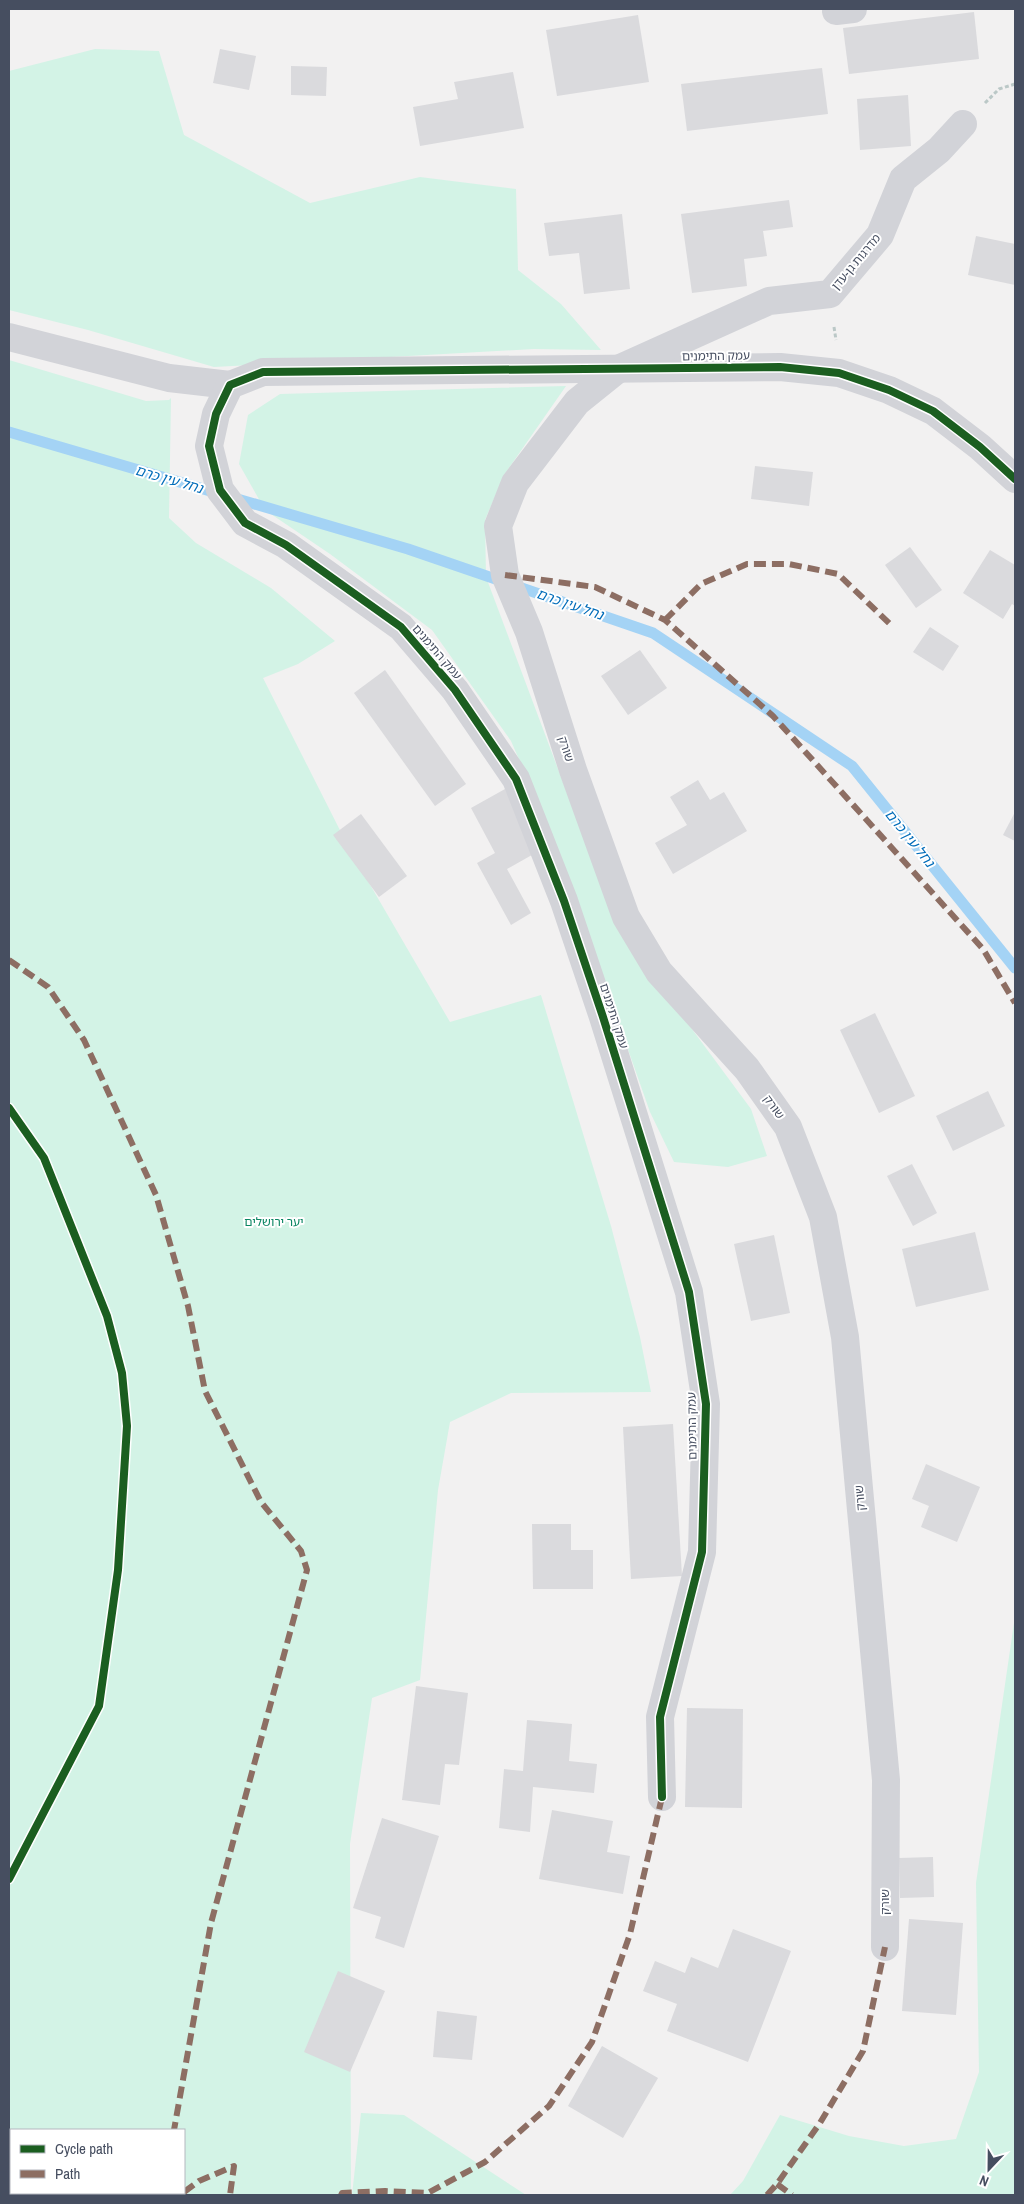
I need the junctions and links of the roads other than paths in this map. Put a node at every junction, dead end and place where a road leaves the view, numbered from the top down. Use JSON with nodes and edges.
{"nodes":[{"id":1,"x":964,"y":124,"type":"dead end"},
{"id":2,"x":9,"y":337,"type":"edge"},
{"id":3,"x":618,"y":369,"type":"junction"},
{"id":4,"x":230,"y":385,"type":"junction"},
{"id":5,"x":1015,"y":479,"type":"edge"},
{"id":6,"x":662,"y":1797,"type":"dead end"},
{"id":7,"x":885,"y":1947,"type":"dead end"}],
"edges":[{"from":1,"to":3,"type":"street","name":"מדרגות גן-עדן"},
{"from":2,"to":4,"type":"street"},
{"from":3,"to":4,"type":"street","name":"עמק התימנים"},
{"from":3,"to":5,"type":"street","name":"עמק התימנים"},
{"from":3,"to":7,"type":"street","name":"שורק"},
{"from":4,"to":6,"type":"street","name":"עמק התימנים"}]}
